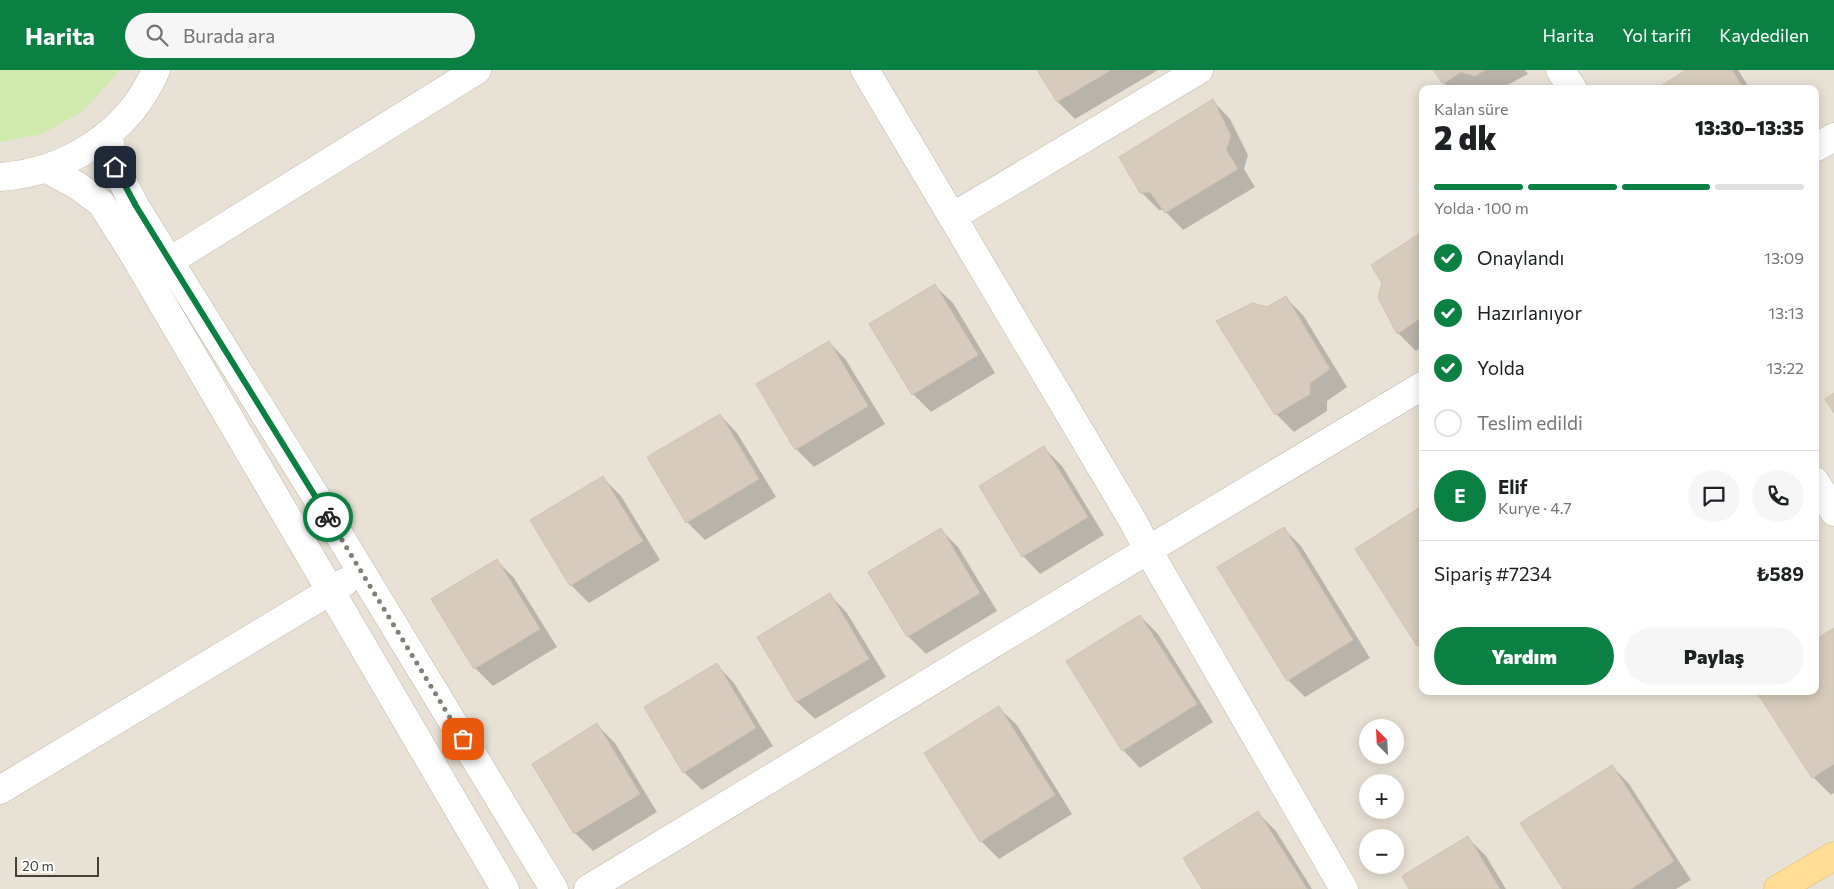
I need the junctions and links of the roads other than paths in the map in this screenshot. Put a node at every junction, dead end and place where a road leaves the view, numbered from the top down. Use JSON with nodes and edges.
{"nodes":[{"id":1,"x":156,"y":70,"type":"edge"},
{"id":2,"x":865,"y":70,"type":"edge"},
{"id":3,"x":1199,"y":70,"type":"edge"},
{"id":4,"x":1560,"y":70,"type":"edge"},
{"id":5,"x":471,"y":72,"type":"edge"},
{"id":6,"x":1569,"y":85,"type":"edge"},
{"id":7,"x":108,"y":134,"type":"junction"},
{"id":8,"x":1834,"y":137,"type":"edge"},
{"id":9,"x":1819,"y":146,"type":"edge"},
{"id":10,"x":47,"y":169,"type":"junction"},
{"id":11,"x":0,"y":177,"type":"edge"},
{"id":12,"x":952,"y":217,"type":"junction"},
{"id":13,"x":170,"y":261,"type":"junction"},
{"id":14,"x":1419,"y":388,"type":"edge"},
{"id":15,"x":1819,"y":488,"type":"edge"},
{"id":16,"x":1834,"y":512,"type":"edge"},
{"id":17,"x":1148,"y":550,"type":"junction"},
{"id":18,"x":361,"y":572,"type":"junction"},
{"id":19,"x":331,"y":592,"type":"junction"},
{"id":20,"x":0,"y":790,"type":"edge"},
{"id":21,"x":1834,"y":856,"type":"edge"},
{"id":22,"x":504,"y":889,"type":"edge"},
{"id":23,"x":554,"y":889,"type":"edge"},
{"id":24,"x":588,"y":889,"type":"edge"},
{"id":25,"x":1344,"y":889,"type":"edge"},
{"id":26,"x":1778,"y":889,"type":"edge"}],
"edges":[{"from":1,"to":7,"type":"street"},
{"from":2,"to":12,"type":"street"},
{"from":3,"to":12,"type":"street"},
{"from":4,"to":6,"type":"street"},
{"from":5,"to":13,"type":"street"},
{"from":7,"to":10,"type":"street"},
{"from":7,"to":13,"type":"street"},
{"from":8,"to":9,"type":"street"},
{"from":10,"to":11,"type":"street"},
{"from":10,"to":19,"type":"street"},
{"from":12,"to":17,"type":"street"},
{"from":13,"to":18,"type":"street"},
{"from":14,"to":17,"type":"street"},
{"from":15,"to":16,"type":"street"},
{"from":17,"to":24,"type":"street"},
{"from":17,"to":25,"type":"street"},
{"from":18,"to":19,"type":"street"},
{"from":18,"to":23,"type":"street"},
{"from":19,"to":20,"type":"street"},
{"from":19,"to":22,"type":"street"},
{"from":21,"to":26,"type":"main road"}]}
